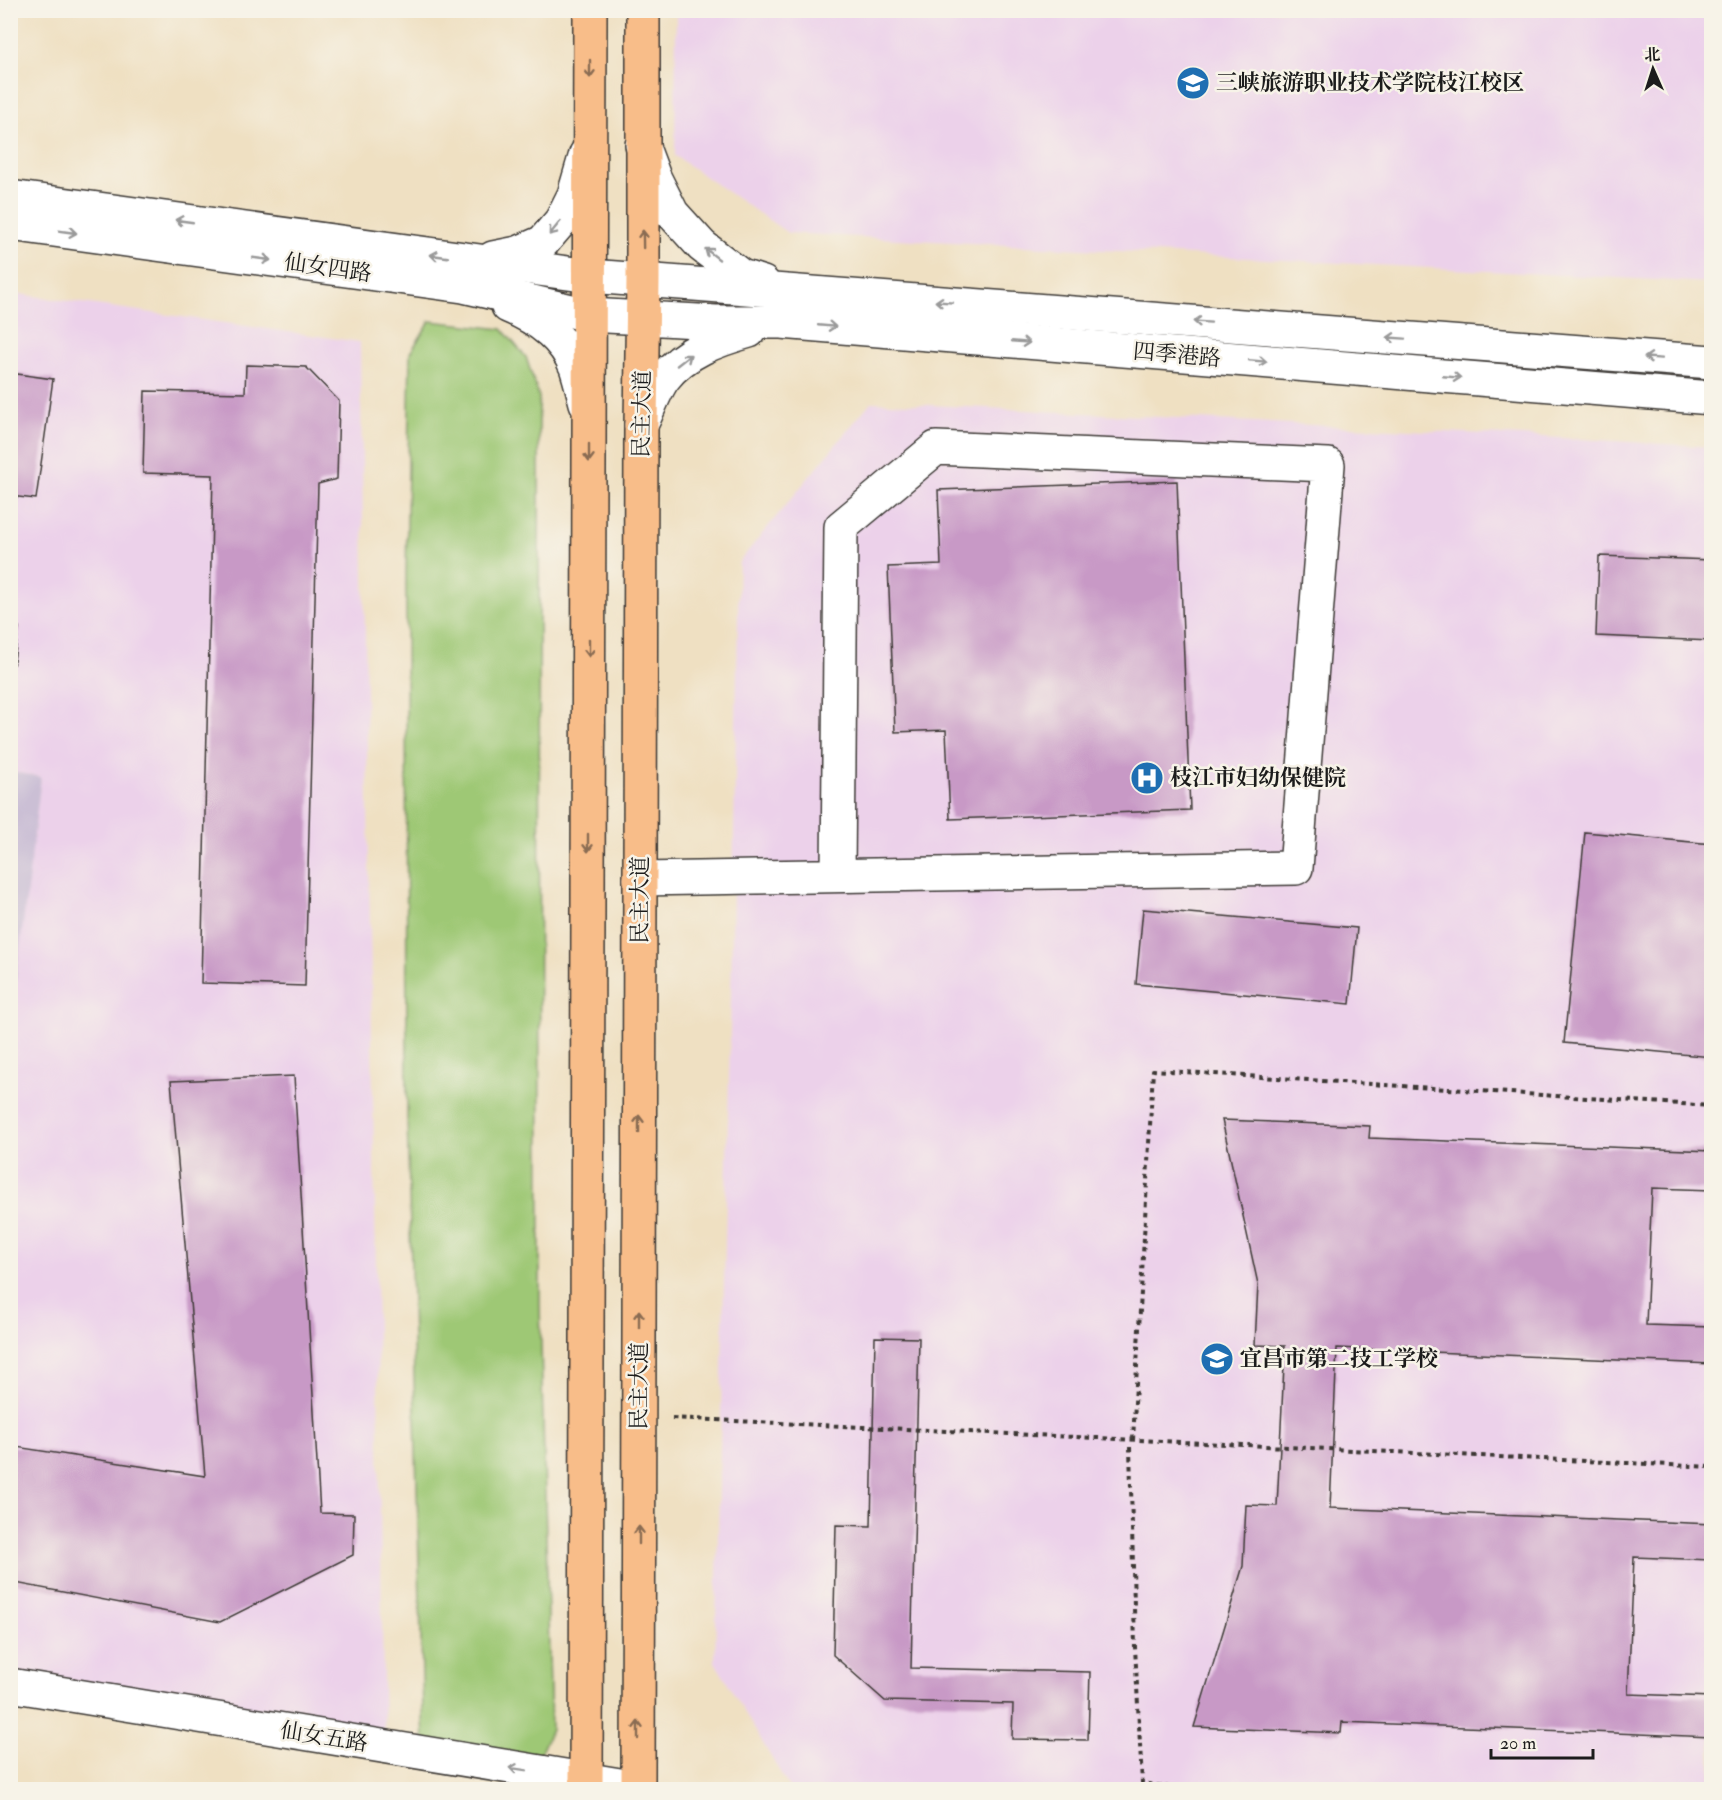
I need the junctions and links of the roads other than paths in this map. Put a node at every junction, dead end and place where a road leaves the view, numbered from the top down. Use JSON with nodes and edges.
{"nodes":[{"id":1,"x":590,"y":10,"type":"edge"},
{"id":2,"x":643,"y":10,"type":"edge"},
{"id":3,"x":590,"y":134,"type":"junction"},
{"id":4,"x":642,"y":145,"type":"junction"},
{"id":5,"x":10,"y":197,"type":"edge"},
{"id":6,"x":10,"y":224,"type":"edge"},
{"id":7,"x":468,"y":274,"type":"junction"},
{"id":8,"x":590,"y":276,"type":"junction"},
{"id":9,"x":643,"y":280,"type":"junction"},
{"id":10,"x":782,"y":290,"type":"junction"},
{"id":11,"x":589,"y":315,"type":"junction"},
{"id":12,"x":643,"y":318,"type":"junction"},
{"id":13,"x":781,"y":322,"type":"junction"},
{"id":14,"x":1712,"y":362,"type":"edge"},
{"id":15,"x":1712,"y":398,"type":"edge"},
{"id":16,"x":589,"y":413,"type":"junction"},
{"id":17,"x":641,"y":425,"type":"junction"},
{"id":18,"x":838,"y":875,"type":"junction"},
{"id":19,"x":640,"y":879,"type":"junction"},
{"id":20,"x":10,"y":1684,"type":"edge"},
{"id":21,"x":10,"y":1704,"type":"edge"},
{"id":22,"x":586,"y":1785,"type":"edge"},
{"id":23,"x":638,"y":1789,"type":"edge"},
{"id":24,"x":510,"y":1790,"type":"edge"}],
"edges":[{"from":1,"to":3,"type":"main road","one_way":true},
{"from":2,"to":4,"type":"main road","name":"民主大道"},
{"from":3,"to":7,"type":"street","one_way":true},
{"from":3,"to":8,"type":"main road"},
{"from":9,"to":4,"type":"main road","name":"民主大道","one_way":true},
{"from":10,"to":4,"type":"street","one_way":true},
{"from":7,"to":5,"type":"street","one_way":true},
{"from":6,"to":7,"type":"street","name":"仙女四路","one_way":true},
{"from":7,"to":8,"type":"street"},
{"from":7,"to":11,"type":"street","name":"仙女四路"},
{"from":7,"to":16,"type":"street"},
{"from":8,"to":9,"type":"street"},
{"from":8,"to":11,"type":"main road"},
{"from":9,"to":10,"type":"street"},
{"from":9,"to":12,"type":"main road","name":"民主大道"},
{"from":14,"to":10,"type":"street","one_way":true},
{"from":11,"to":12,"type":"street","name":"仙女四路"},
{"from":11,"to":16,"type":"main road"},
{"from":12,"to":13,"type":"street","name":"四季港路"},
{"from":12,"to":17,"type":"main road","name":"民主大道"},
{"from":13,"to":15,"type":"street","name":"四季港路","one_way":true},
{"from":17,"to":13,"type":"street","one_way":true},
{"from":16,"to":22,"type":"main road","one_way":true},
{"from":17,"to":19,"type":"main road","name":"民主大道"},
{"from":18,"to":18,"type":"street"},
{"from":18,"to":19,"type":"street"},
{"from":23,"to":19,"type":"main road","name":"民主大道","one_way":true},
{"from":22,"to":20,"type":"street","name":"仙女五路","one_way":true},
{"from":21,"to":24,"type":"street","name":"仙女五路"},
{"from":22,"to":23,"type":"street","name":"仙女五路"}]}
